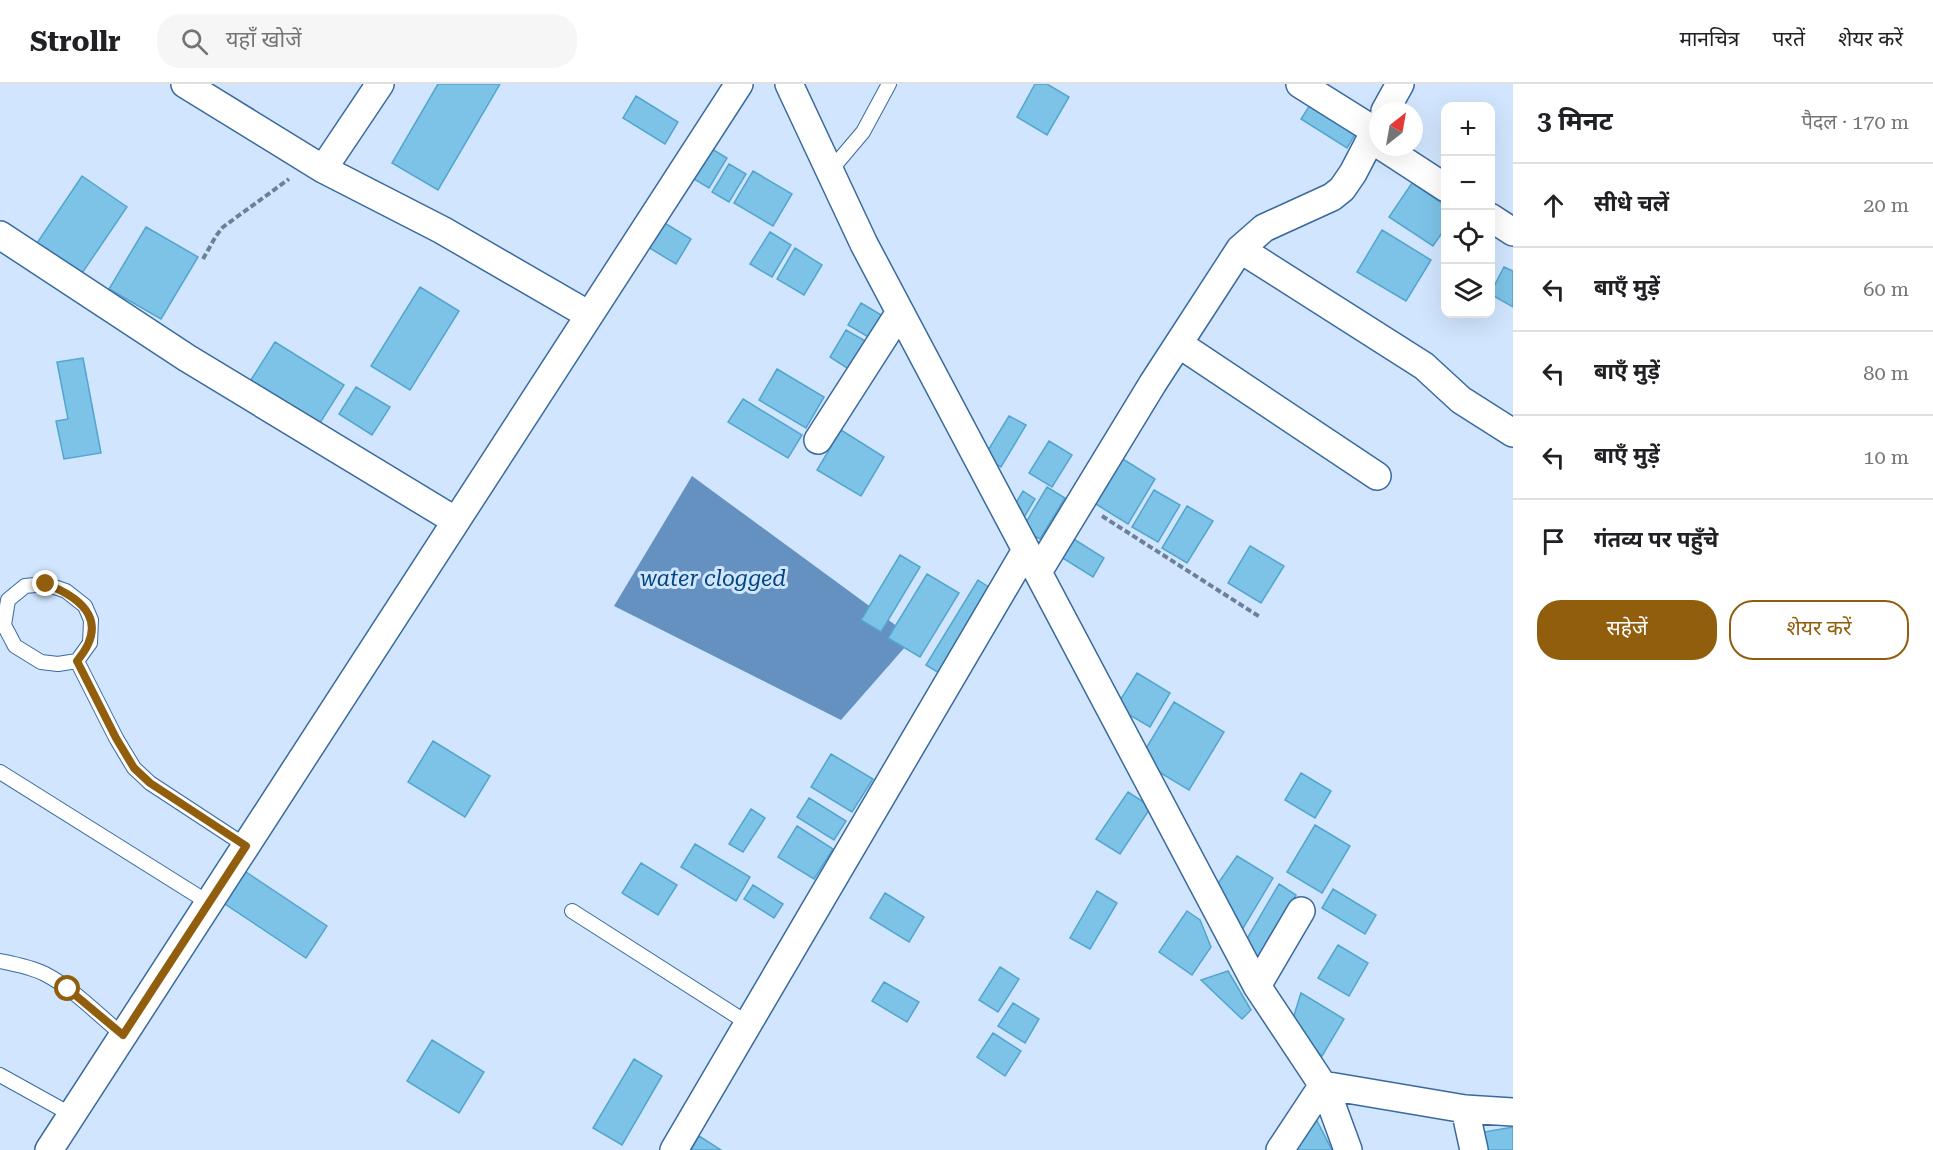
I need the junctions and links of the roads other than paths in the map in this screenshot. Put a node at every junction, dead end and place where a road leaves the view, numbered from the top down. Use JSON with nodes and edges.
{"nodes":[{"id":1,"x":184,"y":84,"type":"edge"},
{"id":2,"x":380,"y":84,"type":"edge"},
{"id":3,"x":739,"y":84,"type":"edge"},
{"id":4,"x":789,"y":84,"type":"edge"},
{"id":5,"x":889,"y":84,"type":"edge"},
{"id":6,"x":1300,"y":84,"type":"edge"},
{"id":7,"x":1400,"y":84,"type":"edge"},
{"id":8,"x":1392,"y":102,"type":"edge"},
{"id":9,"x":1369,"y":127,"type":"edge"},
{"id":10,"x":1369,"y":147,"type":"edge"},
{"id":11,"x":1406,"y":156,"type":"edge"},
{"id":12,"x":317,"y":165,"type":"junction"},
{"id":13,"x":830,"y":171,"type":"junction"},
{"id":14,"x":1441,"y":184,"type":"edge"},
{"id":15,"x":1495,"y":220,"type":"edge"},
{"id":16,"x":1513,"y":232,"type":"edge"},
{"id":17,"x":0,"y":235,"type":"edge"},
{"id":18,"x":1240,"y":249,"type":"junction"},
{"id":19,"x":900,"y":312,"type":"junction"},
{"id":20,"x":589,"y":315,"type":"junction"},
{"id":21,"x":1179,"y":344,"type":"junction"},
{"id":22,"x":1513,"y":433,"type":"edge"},
{"id":23,"x":818,"y":440,"type":"dead end"},
{"id":24,"x":1377,"y":476,"type":"dead end"},
{"id":25,"x":456,"y":521,"type":"junction"},
{"id":26,"x":1032,"y":561,"type":"junction"},
{"id":27,"x":77,"y":661,"type":"junction"},
{"id":28,"x":0,"y":772,"type":"edge"},
{"id":29,"x":246,"y":846,"type":"junction"},
{"id":30,"x":209,"y":903,"type":"junction"},
{"id":31,"x":572,"y":911,"type":"dead end"},
{"id":32,"x":1301,"y":911,"type":"dead end"},
{"id":33,"x":0,"y":961,"type":"edge"},
{"id":34,"x":1257,"y":986,"type":"junction"},
{"id":35,"x":748,"y":1024,"type":"junction"},
{"id":36,"x":123,"y":1035,"type":"junction"},
{"id":37,"x":0,"y":1075,"type":"edge"},
{"id":38,"x":1323,"y":1085,"type":"junction"},
{"id":39,"x":1465,"y":1108,"type":"junction"},
{"id":40,"x":1513,"y":1112,"type":"edge"},
{"id":41,"x":72,"y":1115,"type":"junction"},
{"id":42,"x":49,"y":1150,"type":"edge"},
{"id":43,"x":675,"y":1150,"type":"edge"},
{"id":44,"x":1280,"y":1150,"type":"edge"},
{"id":45,"x":1348,"y":1150,"type":"edge"},
{"id":46,"x":1474,"y":1150,"type":"edge"}],
"edges":[{"from":1,"to":12,"type":"street"},
{"from":2,"to":12,"type":"street"},
{"from":3,"to":20,"type":"street"},
{"from":4,"to":13,"type":"street"},
{"from":5,"to":13,"type":"lane"},
{"from":6,"to":9,"type":"street"},
{"from":7,"to":8,"type":"street"},
{"from":10,"to":18,"type":"street"},
{"from":11,"to":14,"type":"street"},
{"from":12,"to":20,"type":"street"},
{"from":13,"to":19,"type":"street"},
{"from":15,"to":16,"type":"street"},
{"from":17,"to":25,"type":"street"},
{"from":18,"to":21,"type":"street"},
{"from":18,"to":22,"type":"street"},
{"from":19,"to":23,"type":"street"},
{"from":19,"to":26,"type":"street"},
{"from":20,"to":25,"type":"street"},
{"from":21,"to":24,"type":"street"},
{"from":21,"to":26,"type":"street"},
{"from":25,"to":29,"type":"street"},
{"from":26,"to":34,"type":"street"},
{"from":26,"to":35,"type":"street"},
{"from":27,"to":27,"type":"lane"},
{"from":27,"to":29,"type":"lane"},
{"from":28,"to":30,"type":"lane"},
{"from":29,"to":30,"type":"street"},
{"from":30,"to":36,"type":"street"},
{"from":31,"to":35,"type":"lane"},
{"from":32,"to":34,"type":"street"},
{"from":33,"to":36,"type":"lane"},
{"from":34,"to":38,"type":"street"},
{"from":35,"to":43,"type":"street"},
{"from":36,"to":41,"type":"street"},
{"from":37,"to":41,"type":"lane"},
{"from":38,"to":39,"type":"street"},
{"from":38,"to":44,"type":"street"},
{"from":38,"to":45,"type":"street"},
{"from":39,"to":40,"type":"street"},
{"from":39,"to":46,"type":"street"},
{"from":41,"to":42,"type":"street"}]}
